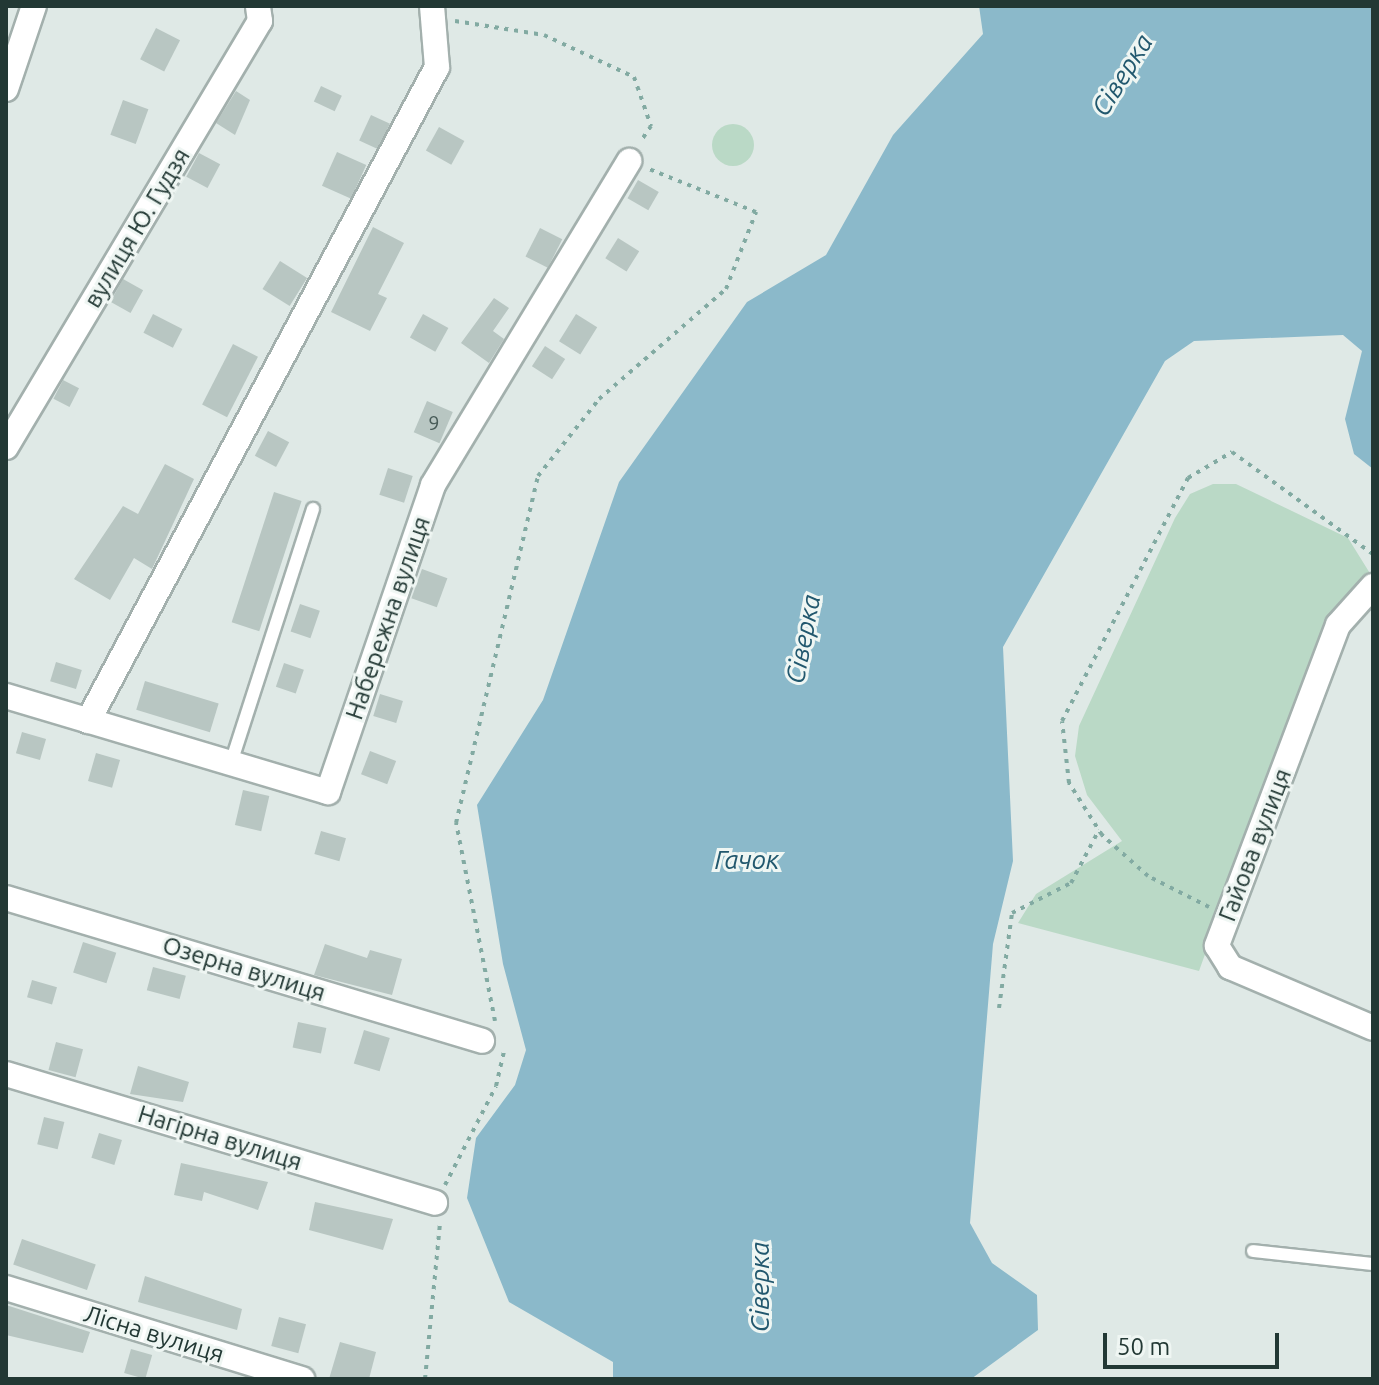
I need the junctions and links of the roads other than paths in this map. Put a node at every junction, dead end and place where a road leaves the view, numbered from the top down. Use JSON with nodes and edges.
{"nodes":[{"id":1,"x":34,"y":6,"type":"edge"},
{"id":2,"x":258,"y":6,"type":"edge"},
{"id":3,"x":432,"y":11,"type":"edge"},
{"id":4,"x":6,"y":89,"type":"edge"},
{"id":5,"x":629,"y":161,"type":"road end"},
{"id":6,"x":6,"y":447,"type":"edge"},
{"id":7,"x":313,"y":509,"type":"dead end"},
{"id":8,"x":1373,"y":586,"type":"edge"},
{"id":9,"x":6,"y":696,"type":"edge"},
{"id":10,"x":88,"y":721,"type":"junction"},
{"id":11,"x":231,"y":763,"type":"junction"},
{"id":12,"x":6,"y":898,"type":"edge"},
{"id":13,"x":1373,"y":1028,"type":"edge"},
{"id":14,"x":493,"y":1035,"type":"road end"},
{"id":15,"x":6,"y":1074,"type":"edge"},
{"id":16,"x":435,"y":1203,"type":"road end"},
{"id":17,"x":1253,"y":1251,"type":"dead end"},
{"id":18,"x":1373,"y":1264,"type":"edge"},
{"id":19,"x":6,"y":1288,"type":"edge"},
{"id":20,"x":302,"y":1379,"type":"edge"}],
"edges":[{"from":1,"to":4,"type":"street"},
{"from":2,"to":6,"type":"street","name":"вулиця Ю. Гудзя"},
{"from":3,"to":10,"type":"street"},
{"from":5,"to":11,"type":"street","name":"Набережна вулиця"},
{"from":7,"to":11,"type":"lane"},
{"from":8,"to":13,"type":"street","name":"Гайова вулиця"},
{"from":9,"to":10,"type":"street","name":"Набережна вулиця"},
{"from":10,"to":11,"type":"street","name":"Набережна вулиця"},
{"from":12,"to":14,"type":"street","name":"Озерна вулиця"},
{"from":15,"to":16,"type":"street","name":"Нагірна вулиця"},
{"from":17,"to":18,"type":"lane"},
{"from":19,"to":20,"type":"street","name":"Лісна вулиця"}]}
